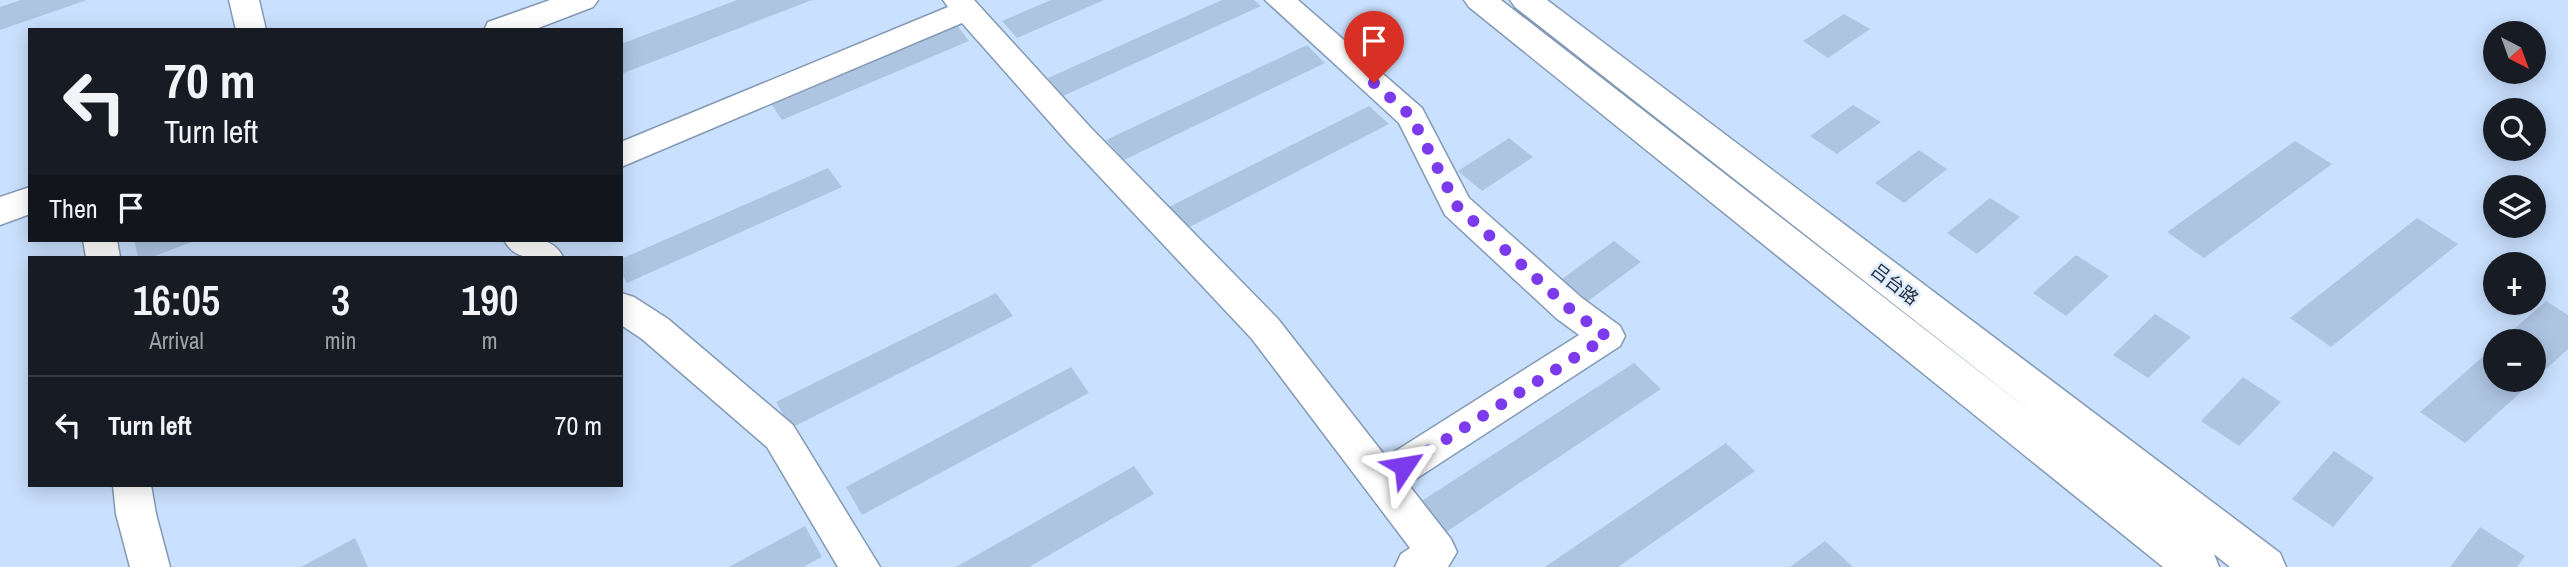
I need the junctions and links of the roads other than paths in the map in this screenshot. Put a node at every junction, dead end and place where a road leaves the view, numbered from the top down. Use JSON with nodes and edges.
{"nodes":[{"id":1,"x":244,"y":0,"type":"edge"},
{"id":2,"x":582,"y":0,"type":"edge"},
{"id":3,"x":1280,"y":0,"type":"edge"},
{"id":4,"x":1480,"y":0,"type":"edge"},
{"id":5,"x":1526,"y":0,"type":"edge"},
{"id":6,"x":963,"y":5,"type":"edge"},
{"id":7,"x":251,"y":28,"type":"edge"},
{"id":8,"x":505,"y":28,"type":"edge"},
{"id":9,"x":623,"y":154,"type":"edge"},
{"id":10,"x":28,"y":201,"type":"edge"},
{"id":11,"x":0,"y":211,"type":"edge"},
{"id":12,"x":524,"y":242,"type":"edge"},
{"id":13,"x":545,"y":256,"type":"edge"},
{"id":14,"x":623,"y":308,"type":"edge"},
{"id":15,"x":1382,"y":480,"type":"junction"},
{"id":16,"x":132,"y":487,"type":"edge"},
{"id":17,"x":150,"y":567,"type":"edge"},
{"id":18,"x":860,"y":567,"type":"edge"},
{"id":19,"x":1415,"y":567,"type":"edge"},
{"id":20,"x":2197,"y":567,"type":"edge"},
{"id":21,"x":2264,"y":567,"type":"edge"}],
"edges":[{"from":1,"to":7,"type":"street"},
{"from":2,"to":8,"type":"main road"},
{"from":3,"to":15,"type":"street"},
{"from":4,"to":20,"type":"main road","name":"吕台路"},
{"from":5,"to":21,"type":"main road","name":"吕台路"},
{"from":6,"to":9,"type":"street"},
{"from":6,"to":15,"type":"street"},
{"from":10,"to":11,"type":"main road"},
{"from":12,"to":13,"type":"street"},
{"from":14,"to":18,"type":"street"},
{"from":15,"to":19,"type":"street"},
{"from":16,"to":17,"type":"street"}]}
